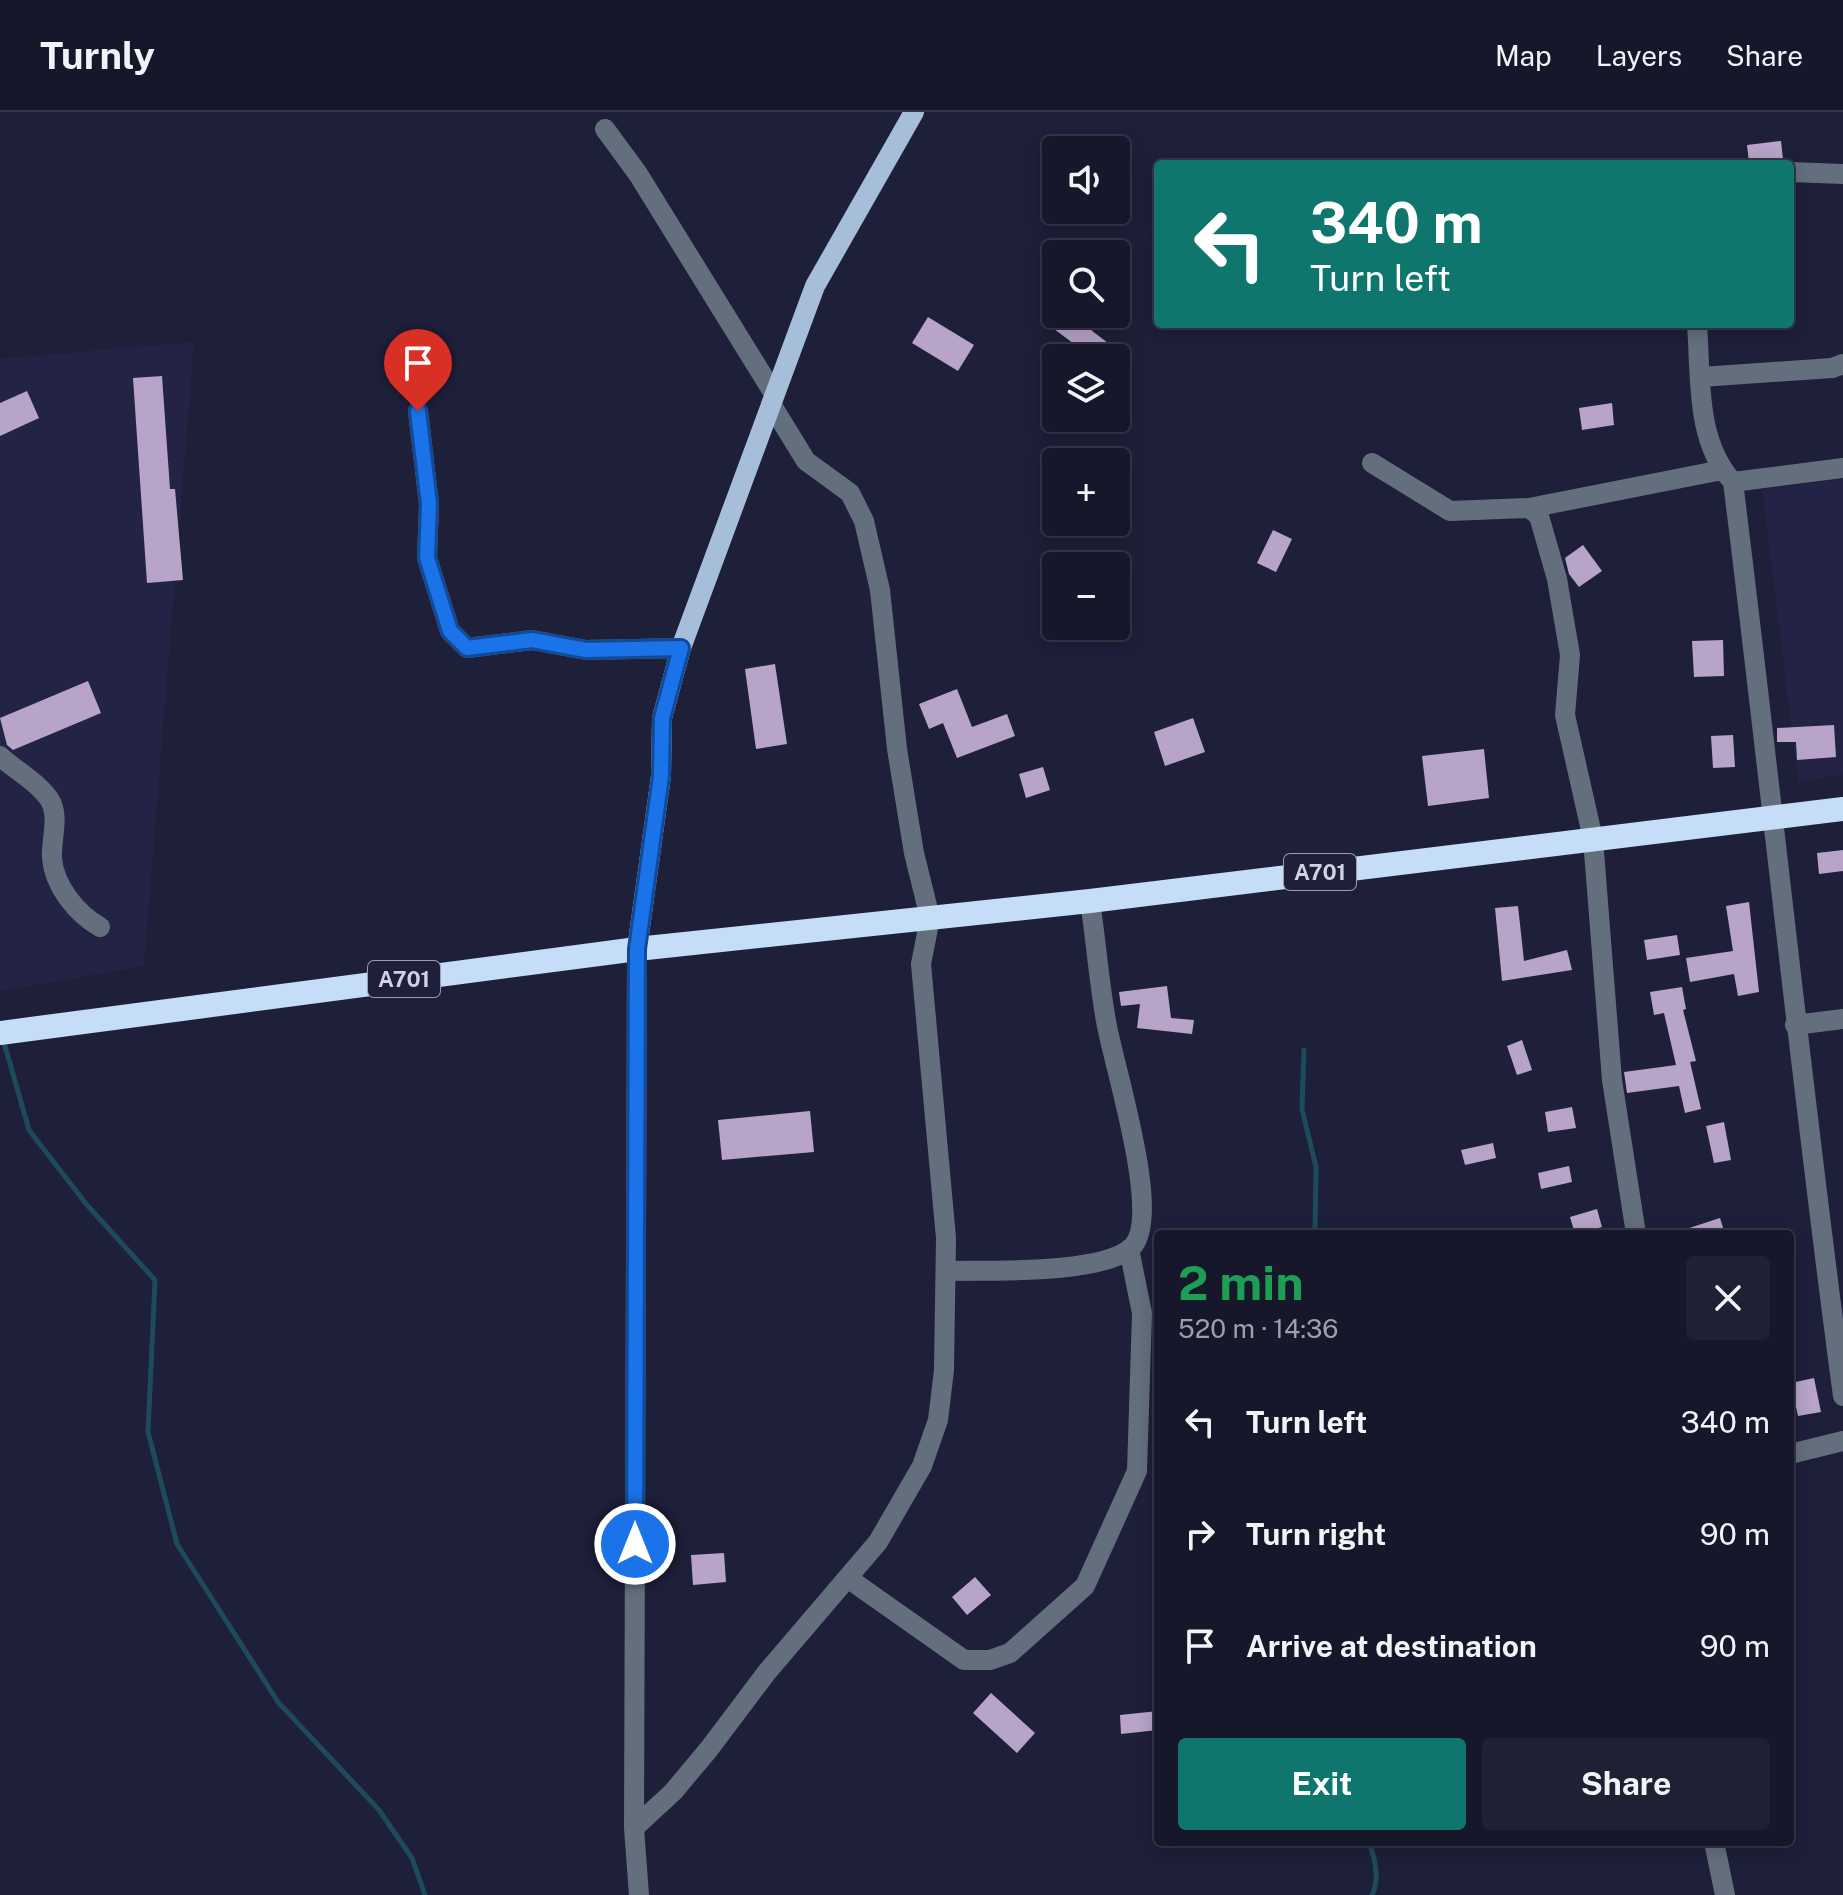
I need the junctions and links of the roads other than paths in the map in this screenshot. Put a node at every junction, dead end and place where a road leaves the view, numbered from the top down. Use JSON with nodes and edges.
{"nodes":[{"id":1,"x":914,"y":112,"type":"edge"},
{"id":2,"x":605,"y":129,"type":"dead end"},
{"id":3,"x":1794,"y":172,"type":"edge"},
{"id":4,"x":1843,"y":174,"type":"edge"},
{"id":5,"x":1697,"y":328,"type":"edge"},
{"id":6,"x":1843,"y":364,"type":"edge"},
{"id":7,"x":1701,"y":377,"type":"junction"},
{"id":8,"x":773,"y":399,"type":"junction"},
{"id":9,"x":418,"y":411,"type":"dead end"},
{"id":10,"x":1372,"y":463,"type":"dead end"},
{"id":11,"x":1843,"y":468,"type":"edge"},
{"id":12,"x":1728,"y":476,"type":"junction"},
{"id":13,"x":1529,"y":508,"type":"junction"},
{"id":14,"x":681,"y":648,"type":"junction"},
{"id":15,"x":0,"y":756,"type":"edge"},
{"id":16,"x":1843,"y":809,"type":"edge"},
{"id":17,"x":1775,"y":817,"type":"junction"},
{"id":18,"x":1593,"y":839,"type":"junction"},
{"id":19,"x":1090,"y":901,"type":"junction"},
{"id":20,"x":930,"y":918,"type":"junction"},
{"id":21,"x":100,"y":927,"type":"dead end"},
{"id":22,"x":637,"y":949,"type":"junction"},
{"id":23,"x":1843,"y":1019,"type":"edge"},
{"id":24,"x":1795,"y":1025,"type":"junction"},
{"id":25,"x":6,"y":1032,"type":"edge"},
{"id":26,"x":1635,"y":1230,"type":"edge"},
{"id":27,"x":1129,"y":1249,"type":"junction"},
{"id":28,"x":947,"y":1271,"type":"junction"},
{"id":29,"x":1843,"y":1396,"type":"edge"},
{"id":30,"x":1843,"y":1441,"type":"edge"},
{"id":31,"x":1794,"y":1453,"type":"edge"},
{"id":32,"x":849,"y":1579,"type":"junction"},
{"id":33,"x":634,"y":1828,"type":"junction"},
{"id":34,"x":1715,"y":1846,"type":"edge"},
{"id":35,"x":639,"y":1895,"type":"edge"},
{"id":36,"x":1725,"y":1895,"type":"edge"}],
"edges":[{"from":1,"to":8,"type":"main road"},
{"from":2,"to":8,"type":"street"},
{"from":3,"to":4,"type":"street"},
{"from":5,"to":7,"type":"street"},
{"from":6,"to":7,"type":"street"},
{"from":7,"to":12,"type":"street"},
{"from":8,"to":14,"type":"main road"},
{"from":8,"to":20,"type":"street"},
{"from":9,"to":14,"type":"street"},
{"from":10,"to":13,"type":"street"},
{"from":11,"to":12,"type":"street"},
{"from":12,"to":13,"type":"street"},
{"from":12,"to":17,"type":"street"},
{"from":13,"to":18,"type":"street"},
{"from":14,"to":22,"type":"main road"},
{"from":15,"to":21,"type":"street"},
{"from":16,"to":17,"type":"highway","number":"A701"},
{"from":17,"to":18,"type":"highway","number":"A701"},
{"from":17,"to":24,"type":"street"},
{"from":18,"to":19,"type":"highway","number":"A701"},
{"from":18,"to":26,"type":"street"},
{"from":19,"to":20,"type":"highway","number":"A701"},
{"from":19,"to":27,"type":"street"},
{"from":20,"to":22,"type":"highway","number":"A701"},
{"from":20,"to":28,"type":"street"},
{"from":22,"to":25,"type":"highway","number":"A701"},
{"from":22,"to":33,"type":"street"},
{"from":23,"to":24,"type":"street"},
{"from":24,"to":29,"type":"street"},
{"from":27,"to":28,"type":"street"},
{"from":27,"to":32,"type":"street"},
{"from":28,"to":32,"type":"street"},
{"from":30,"to":31,"type":"street"},
{"from":32,"to":33,"type":"street"},
{"from":33,"to":35,"type":"street"},
{"from":34,"to":36,"type":"street"}]}
